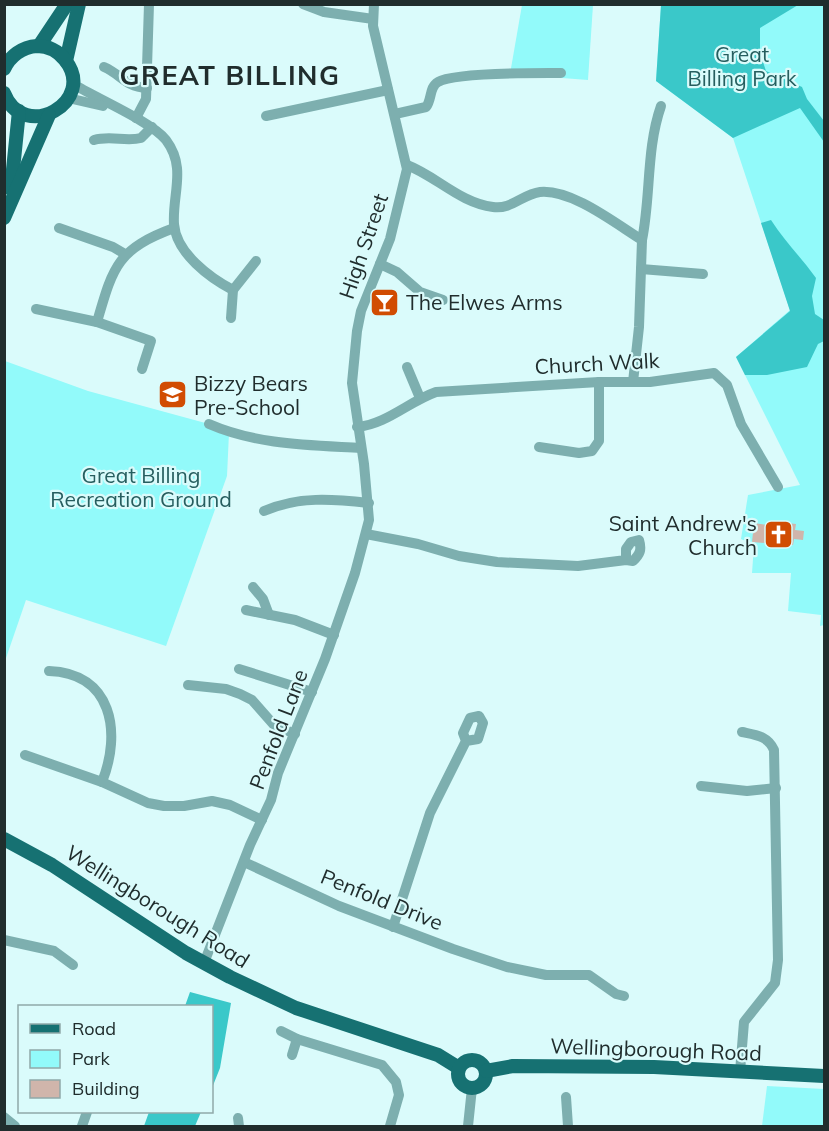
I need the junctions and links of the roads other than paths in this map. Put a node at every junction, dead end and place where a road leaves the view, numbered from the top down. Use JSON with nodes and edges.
{"nodes":[{"id":1,"x":67,"y":4,"type":"edge"},
{"id":2,"x":79,"y":4,"type":"edge"},
{"id":3,"x":149,"y":4,"type":"edge"},
{"id":4,"x":303,"y":4,"type":"edge"},
{"id":5,"x":374,"y":4,"type":"edge"},
{"id":6,"x":373,"y":19,"type":"junction"},
{"id":7,"x":39,"y":46,"type":"junction"},
{"id":8,"x":66,"y":61,"type":"junction"},
{"id":9,"x":5,"y":65,"type":"edge"},
{"id":10,"x":104,"y":67,"type":"dead end"},
{"id":11,"x":561,"y":73,"type":"dead end"},
{"id":12,"x":73,"y":84,"type":"junction"},
{"id":13,"x":147,"y":88,"type":"junction"},
{"id":14,"x":388,"y":90,"type":"junction"},
{"id":15,"x":4,"y":93,"type":"edge"},
{"id":16,"x":69,"y":98,"type":"junction"},
{"id":17,"x":661,"y":106,"type":"dead end"},
{"id":18,"x":114,"y":108,"type":"junction"},
{"id":19,"x":19,"y":111,"type":"junction"},
{"id":20,"x":396,"y":114,"type":"junction"},
{"id":21,"x":49,"y":115,"type":"junction"},
{"id":22,"x":266,"y":116,"type":"dead end"},
{"id":23,"x":136,"y":118,"type":"junction"},
{"id":24,"x":152,"y":127,"type":"junction"},
{"id":25,"x":94,"y":140,"type":"dead end"},
{"id":26,"x":407,"y":165,"type":"junction"},
{"id":27,"x":10,"y":203,"type":"junction"},
{"id":28,"x":4,"y":218,"type":"edge"},
{"id":29,"x":59,"y":228,"type":"dead end"},
{"id":30,"x":174,"y":228,"type":"junction"},
{"id":31,"x":642,"y":240,"type":"junction"},
{"id":32,"x":125,"y":254,"type":"junction"},
{"id":33,"x":256,"y":261,"type":"dead end"},
{"id":34,"x":380,"y":264,"type":"junction"},
{"id":35,"x":641,"y":269,"type":"junction"},
{"id":36,"x":702,"y":273,"type":"dead end"},
{"id":37,"x":234,"y":290,"type":"junction"},
{"id":38,"x":443,"y":300,"type":"dead end"},
{"id":39,"x":36,"y":309,"type":"dead end"},
{"id":40,"x":231,"y":318,"type":"dead end"},
{"id":41,"x":97,"y":322,"type":"junction"},
{"id":42,"x":406,"y":367,"type":"dead end"},
{"id":43,"x":142,"y":369,"type":"dead end"},
{"id":44,"x":599,"y":381,"type":"junction"},
{"id":45,"x":633,"y":382,"type":"junction"},
{"id":46,"x":420,"y":398,"type":"junction"},
{"id":47,"x":209,"y":424,"type":"dead end"},
{"id":48,"x":357,"y":427,"type":"junction"},
{"id":49,"x":539,"y":447,"type":"dead end"},
{"id":50,"x":361,"y":448,"type":"junction"},
{"id":51,"x":778,"y":487,"type":"dead end"},
{"id":52,"x":369,"y":503,"type":"junction"},
{"id":53,"x":264,"y":511,"type":"dead end"},
{"id":54,"x":366,"y":534,"type":"junction"},
{"id":55,"x":626,"y":560,"type":"dead end"},
{"id":56,"x":253,"y":587,"type":"dead end"},
{"id":57,"x":246,"y":610,"type":"dead end"},
{"id":58,"x":269,"y":615,"type":"junction"},
{"id":59,"x":334,"y":635,"type":"junction"},
{"id":60,"x":239,"y":669,"type":"dead end"},
{"id":61,"x":49,"y":671,"type":"dead end"},
{"id":62,"x":188,"y":685,"type":"dead end"},
{"id":63,"x":312,"y":692,"type":"junction"},
{"id":64,"x":742,"y":732,"type":"dead end"},
{"id":65,"x":295,"y":734,"type":"junction"},
{"id":66,"x":466,"y":741,"type":"dead end"},
{"id":67,"x":25,"y":755,"type":"dead end"},
{"id":68,"x":102,"y":782,"type":"junction"},
{"id":69,"x":702,"y":786,"type":"dead end"},
{"id":70,"x":776,"y":788,"type":"junction"},
{"id":71,"x":262,"y":820,"type":"junction"},
{"id":72,"x":4,"y":839,"type":"edge"},
{"id":73,"x":244,"y":861,"type":"junction"},
{"id":74,"x":393,"y":927,"type":"junction"},
{"id":75,"x":4,"y":940,"type":"edge"},
{"id":76,"x":204,"y":963,"type":"junction"},
{"id":77,"x":73,"y":965,"type":"dead end"},
{"id":78,"x":624,"y":996,"type":"dead end"},
{"id":79,"x":281,"y":1031,"type":"dead end"},
{"id":80,"x":297,"y":1039,"type":"junction"},
{"id":81,"x":292,"y":1055,"type":"dead end"},
{"id":82,"x":459,"y":1068,"type":"junction"},
{"id":83,"x":486,"y":1071,"type":"junction"},
{"id":84,"x":740,"y":1072,"type":"junction"},
{"id":85,"x":825,"y":1076,"type":"edge"},
{"id":86,"x":472,"y":1088,"type":"junction"},
{"id":87,"x":566,"y":1097,"type":"dead end"},
{"id":88,"x":4,"y":1117,"type":"edge"},
{"id":89,"x":15,"y":1126,"type":"edge"},
{"id":90,"x":390,"y":1126,"type":"edge"},
{"id":91,"x":468,"y":1126,"type":"edge"},
{"id":92,"x":568,"y":1126,"type":"edge"}],
"edges":[{"from":1,"to":7,"type":"main road"},
{"from":2,"to":8,"type":"main road"},
{"from":3,"to":13,"type":"street"},
{"from":4,"to":6,"type":"street"},
{"from":5,"to":6,"type":"street","name":"High Street"},
{"from":6,"to":14,"type":"street","name":"High Street"},
{"from":7,"to":8,"type":"main road"},
{"from":7,"to":9,"type":"main road"},
{"from":8,"to":12,"type":"main road"},
{"from":10,"to":13,"type":"street"},
{"from":11,"to":20,"type":"street"},
{"from":12,"to":16,"type":"main road"},
{"from":12,"to":18,"type":"street"},
{"from":13,"to":23,"type":"street"},
{"from":14,"to":20,"type":"street","name":"High Street"},
{"from":14,"to":22,"type":"street"},
{"from":15,"to":19,"type":"main road"},
{"from":16,"to":18,"type":"street"},
{"from":16,"to":21,"type":"main road"},
{"from":17,"to":31,"type":"street"},
{"from":18,"to":23,"type":"street"},
{"from":19,"to":21,"type":"main road"},
{"from":19,"to":27,"type":"main road"},
{"from":20,"to":26,"type":"street","name":"High Street"},
{"from":21,"to":27,"type":"main road"},
{"from":23,"to":24,"type":"street"},
{"from":24,"to":25,"type":"street"},
{"from":24,"to":30,"type":"street"},
{"from":26,"to":31,"type":"street"},
{"from":26,"to":34,"type":"street","name":"High Street"},
{"from":27,"to":28,"type":"main road"},
{"from":29,"to":32,"type":"street"},
{"from":30,"to":32,"type":"street"},
{"from":30,"to":37,"type":"street"},
{"from":31,"to":35,"type":"street"},
{"from":32,"to":41,"type":"street"},
{"from":33,"to":37,"type":"street"},
{"from":34,"to":38,"type":"street"},
{"from":34,"to":48,"type":"street","name":"High Street"},
{"from":35,"to":36,"type":"street"},
{"from":35,"to":45,"type":"street"},
{"from":37,"to":40,"type":"street"},
{"from":39,"to":41,"type":"street"},
{"from":41,"to":43,"type":"street"},
{"from":42,"to":46,"type":"street"},
{"from":44,"to":45,"type":"street","name":"Church Walk"},
{"from":44,"to":46,"type":"street","name":"Church Walk"},
{"from":44,"to":49,"type":"street"},
{"from":45,"to":51,"type":"street","name":"Church Walk"},
{"from":46,"to":48,"type":"street","name":"Church Walk"},
{"from":47,"to":50,"type":"street"},
{"from":48,"to":50,"type":"street","name":"High Street"},
{"from":50,"to":52,"type":"street","name":"High Street"},
{"from":52,"to":53,"type":"street"},
{"from":52,"to":54,"type":"street","name":"Penfold Lane"},
{"from":54,"to":55,"type":"street"},
{"from":54,"to":59,"type":"street","name":"Penfold Lane"},
{"from":56,"to":58,"type":"street"},
{"from":57,"to":58,"type":"street"},
{"from":58,"to":59,"type":"street"},
{"from":59,"to":63,"type":"street","name":"Penfold Lane"},
{"from":60,"to":63,"type":"street"},
{"from":61,"to":68,"type":"street"},
{"from":62,"to":65,"type":"street"},
{"from":63,"to":65,"type":"street","name":"Penfold Lane"},
{"from":64,"to":70,"type":"street"},
{"from":65,"to":71,"type":"street","name":"Penfold Lane"},
{"from":66,"to":74,"type":"street"},
{"from":67,"to":68,"type":"street"},
{"from":68,"to":71,"type":"street"},
{"from":69,"to":70,"type":"street"},
{"from":70,"to":84,"type":"street"},
{"from":71,"to":73,"type":"street","name":"Penfold Lane"},
{"from":72,"to":76,"type":"main road","name":"Wellingborough Road"},
{"from":73,"to":74,"type":"street","name":"Penfold Drive"},
{"from":73,"to":76,"type":"street","name":"Penfold Lane"},
{"from":74,"to":78,"type":"street","name":"Penfold Drive"},
{"from":75,"to":77,"type":"street"},
{"from":76,"to":82,"type":"main road","name":"Wellingborough Road"},
{"from":79,"to":80,"type":"street"},
{"from":80,"to":81,"type":"street"},
{"from":80,"to":90,"type":"street"},
{"from":82,"to":83,"type":"main road"},
{"from":82,"to":86,"type":"main road"},
{"from":83,"to":84,"type":"main road","name":"Wellingborough Road"},
{"from":83,"to":86,"type":"main road"},
{"from":84,"to":85,"type":"main road","name":"Wellingborough Road"},
{"from":86,"to":91,"type":"street"},
{"from":87,"to":92,"type":"street"},
{"from":88,"to":89,"type":"street"}]}
